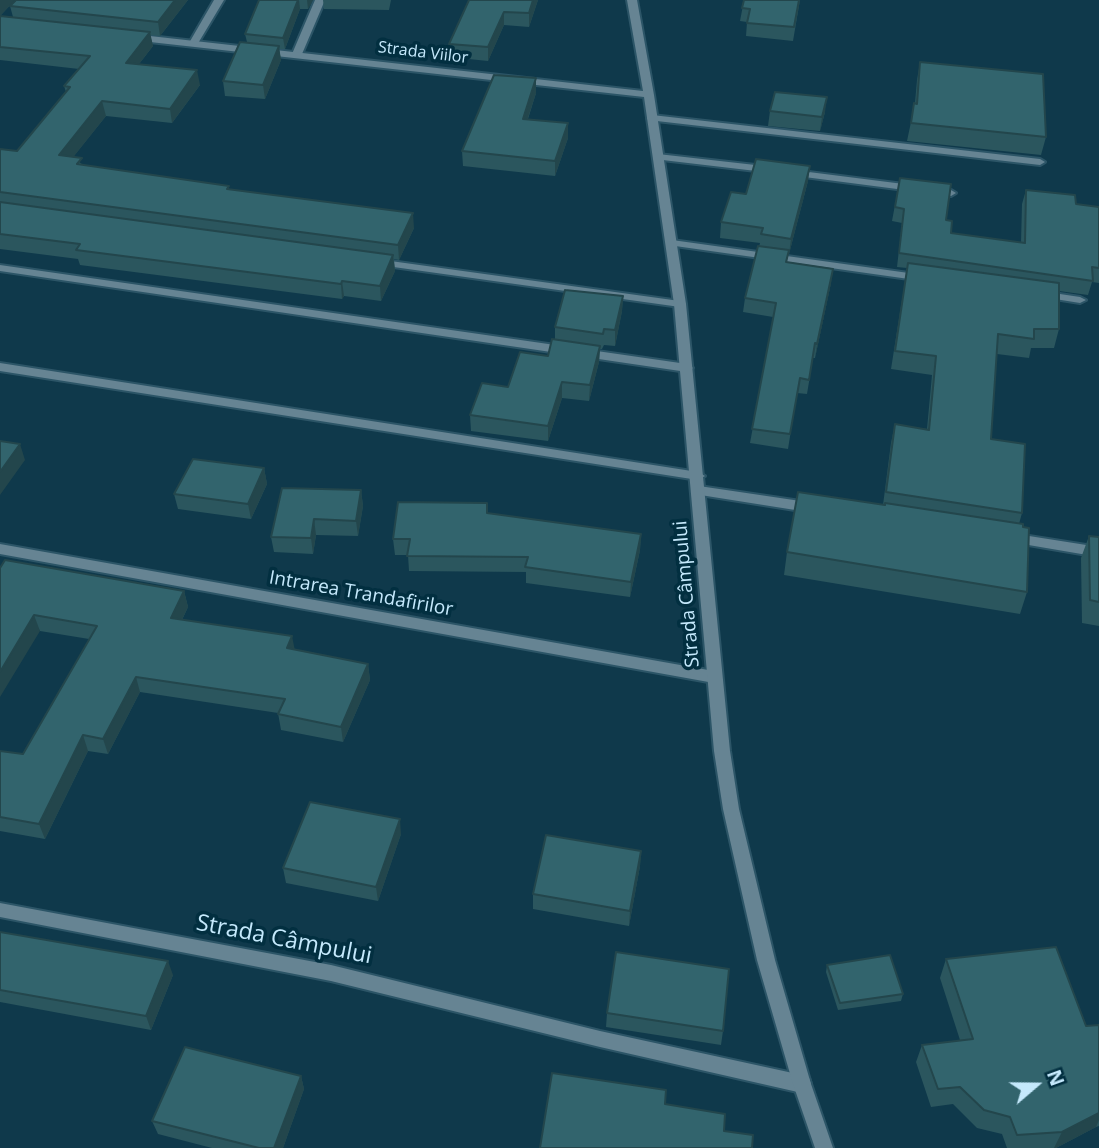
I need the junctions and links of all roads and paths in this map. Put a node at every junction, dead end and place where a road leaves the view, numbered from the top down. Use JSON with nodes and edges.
{"nodes":[{"id":1,"x":219,"y":0,"type":"edge"},
{"id":2,"x":320,"y":0,"type":"edge"},
{"id":3,"x":632,"y":0,"type":"edge"},
{"id":4,"x":125,"y":36,"type":"edge"},
{"id":5,"x":194,"y":43,"type":"junction"},
{"id":6,"x":297,"y":54,"type":"junction"},
{"id":7,"x":649,"y":95,"type":"junction"},
{"id":8,"x":652,"y":118,"type":"junction"},
{"id":9,"x":658,"y":157,"type":"junction"},
{"id":10,"x":1040,"y":162,"type":"edge"},
{"id":11,"x":951,"y":193,"type":"edge"},
{"id":12,"x":672,"y":243,"type":"junction"},
{"id":13,"x":367,"y":261,"type":"edge"},
{"id":14,"x":0,"y":268,"type":"edge"},
{"id":15,"x":930,"y":279,"type":"edge"},
{"id":16,"x":1026,"y":292,"type":"edge"},
{"id":17,"x":1080,"y":300,"type":"dead end"},
{"id":18,"x":680,"y":304,"type":"junction"},
{"id":19,"x":0,"y":367,"type":"edge"},
{"id":20,"x":687,"y":368,"type":"junction"},
{"id":21,"x":698,"y":483,"type":"junction"},
{"id":22,"x":823,"y":510,"type":"edge"},
{"id":23,"x":989,"y":535,"type":"edge"},
{"id":24,"x":0,"y":549,"type":"edge"},
{"id":25,"x":1099,"y":552,"type":"edge"},
{"id":26,"x":714,"y":677,"type":"junction"},
{"id":27,"x":0,"y":910,"type":"edge"},
{"id":28,"x":802,"y":1084,"type":"junction"},
{"id":29,"x":824,"y":1148,"type":"edge"}],
"edges":[{"from":1,"to":5,"type":"street"},
{"from":2,"to":6,"type":"street"},
{"from":3,"to":7,"type":"street","name":"Strada Câmpului"},
{"from":4,"to":5,"type":"street","name":"Strada Viilor"},
{"from":5,"to":6,"type":"street","name":"Strada Viilor"},
{"from":6,"to":7,"type":"street","name":"Strada Viilor"},
{"from":7,"to":8,"type":"street","name":"Strada Câmpului"},
{"from":8,"to":9,"type":"street","name":"Strada Câmpului"},
{"from":8,"to":10,"type":"street"},
{"from":9,"to":11,"type":"street"},
{"from":9,"to":12,"type":"street","name":"Strada Câmpului"},
{"from":12,"to":15,"type":"street"},
{"from":12,"to":18,"type":"street","name":"Strada Câmpului"},
{"from":13,"to":18,"type":"street"},
{"from":14,"to":20,"type":"street"},
{"from":16,"to":17,"type":"street"},
{"from":18,"to":20,"type":"street","name":"Strada Câmpului"},
{"from":19,"to":21,"type":"street"},
{"from":20,"to":21,"type":"street","name":"Strada Câmpului"},
{"from":21,"to":22,"type":"street"},
{"from":21,"to":26,"type":"street","name":"Strada Câmpului"},
{"from":23,"to":25,"type":"street"},
{"from":24,"to":26,"type":"street","name":"Intrarea Trandafirilor"},
{"from":26,"to":28,"type":"street","name":"Strada Câmpului"},
{"from":27,"to":28,"type":"street","name":"Strada Câmpului"},
{"from":28,"to":29,"type":"street","name":"Strada Câmpului"}]}
